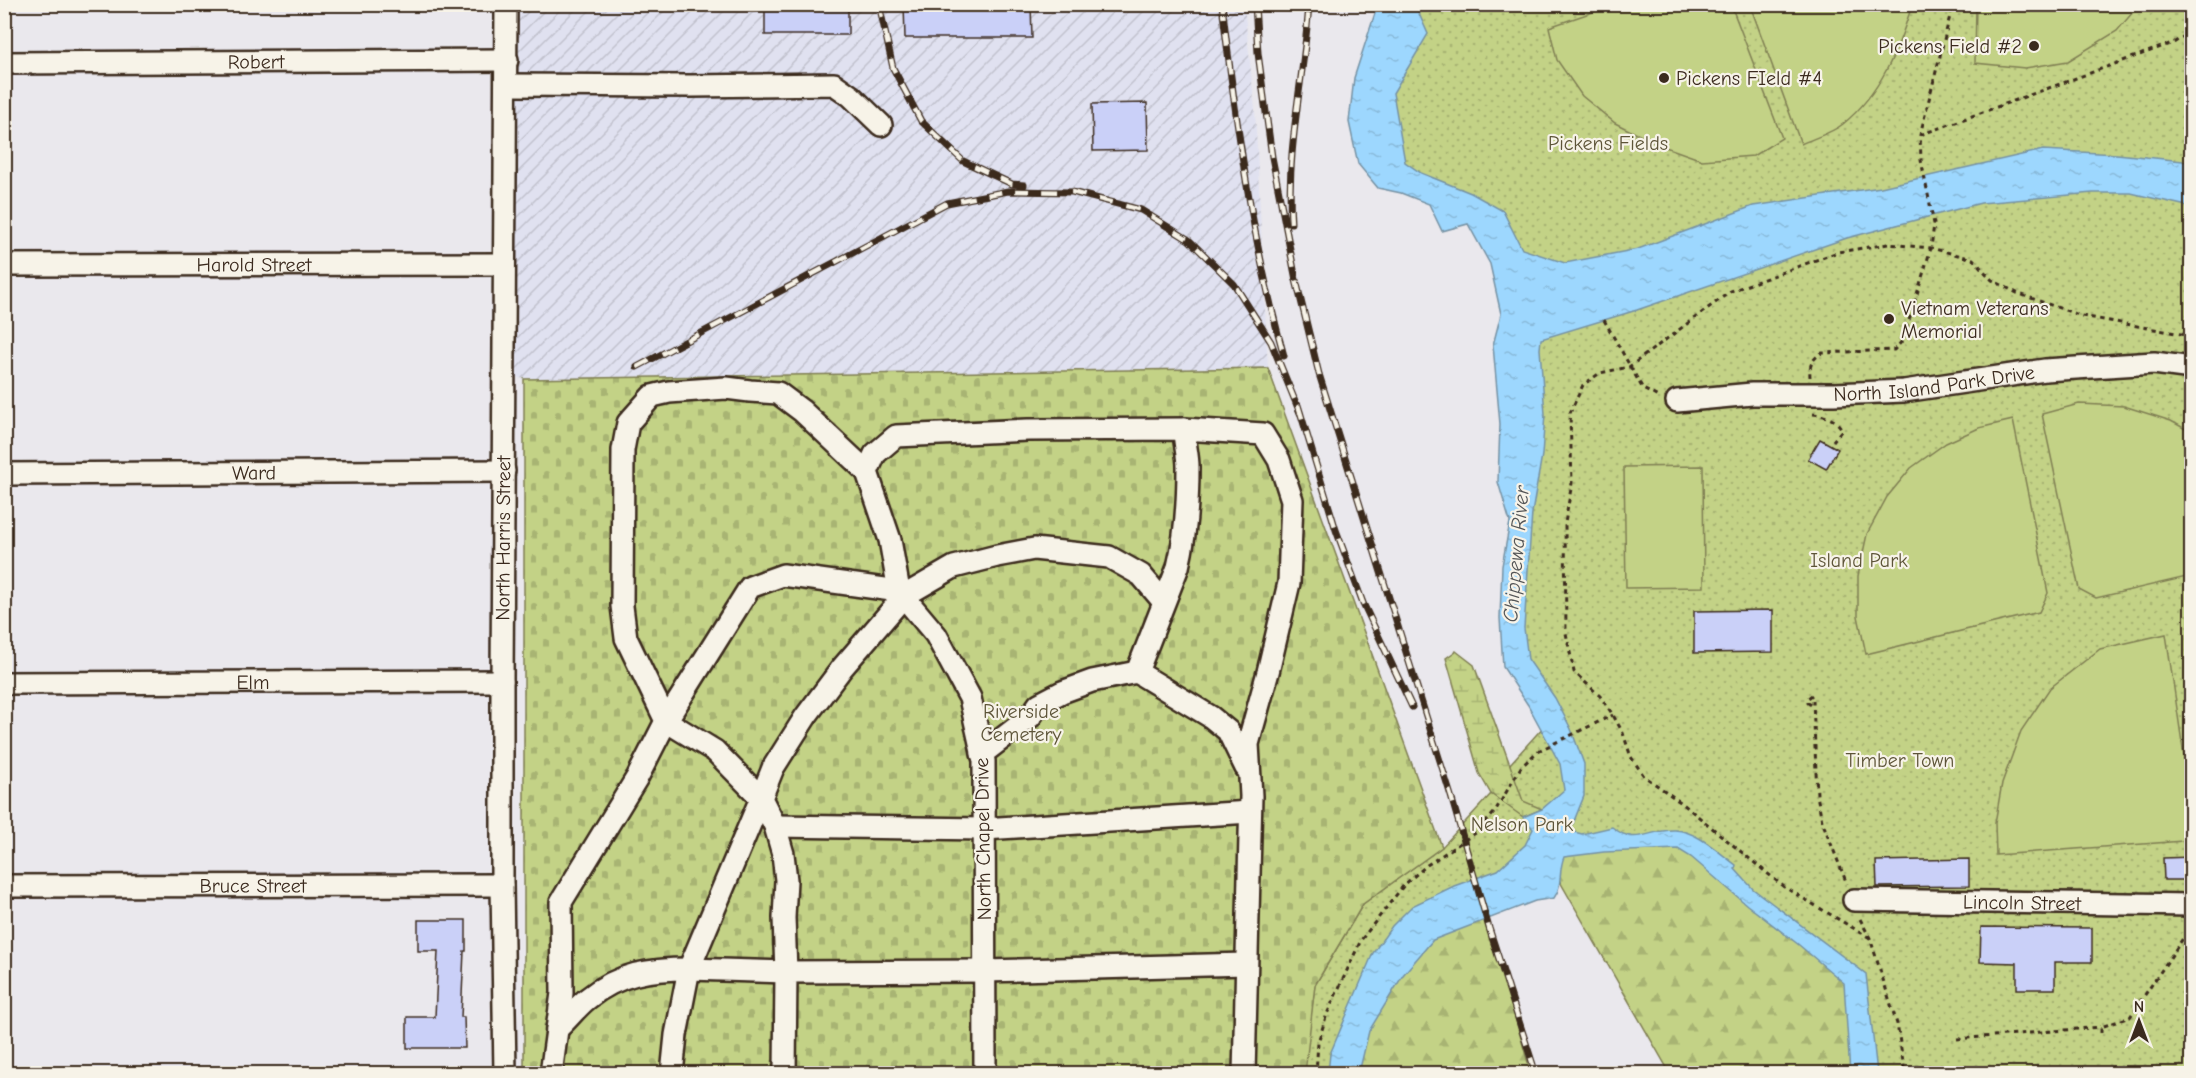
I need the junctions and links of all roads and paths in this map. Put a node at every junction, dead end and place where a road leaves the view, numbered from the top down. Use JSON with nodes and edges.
{"nodes":[{"id":1,"x":506,"y":4,"type":"edge"},
{"id":2,"x":1953,"y":4,"type":"edge"},
{"id":3,"x":2192,"y":31,"type":"edge"},
{"id":4,"x":507,"y":60,"type":"junction"},
{"id":5,"x":4,"y":63,"type":"edge"},
{"id":6,"x":507,"y":85,"type":"junction"},
{"id":7,"x":881,"y":125,"type":"dead end"},
{"id":8,"x":1920,"y":135,"type":"junction"},
{"id":9,"x":1931,"y":248,"type":"junction"},
{"id":10,"x":504,"y":264,"type":"junction"},
{"id":11,"x":4,"y":265,"type":"edge"},
{"id":12,"x":1604,"y":320,"type":"dead end"},
{"id":13,"x":2192,"y":336,"type":"edge"},
{"id":14,"x":1902,"y":340,"type":"dead end"},
{"id":15,"x":1629,"y":367,"type":"junction"},
{"id":16,"x":2192,"y":368,"type":"edge"},
{"id":17,"x":1677,"y":401,"type":"joint"},
{"id":18,"x":1184,"y":429,"type":"junction"},
{"id":19,"x":504,"y":471,"type":"junction"},
{"id":20,"x":867,"y":472,"type":"junction"},
{"id":21,"x":4,"y":474,"type":"edge"},
{"id":22,"x":902,"y":594,"type":"junction"},
{"id":23,"x":1163,"y":601,"type":"junction"},
{"id":24,"x":1137,"y":672,"type":"junction"},
{"id":25,"x":502,"y":681,"type":"junction"},
{"id":26,"x":4,"y":683,"type":"edge"},
{"id":27,"x":1812,"y":695,"type":"dead end"},
{"id":28,"x":1813,"y":706,"type":"dead end"},
{"id":29,"x":1613,"y":715,"type":"junction"},
{"id":30,"x":666,"y":722,"type":"junction"},
{"id":31,"x":982,"y":754,"type":"junction"},
{"id":32,"x":1249,"y":774,"type":"junction"},
{"id":33,"x":761,"y":798,"type":"junction"},
{"id":34,"x":1250,"y":812,"type":"junction"},
{"id":35,"x":775,"y":826,"type":"junction"},
{"id":36,"x":984,"y":829,"type":"junction"},
{"id":37,"x":502,"y":885,"type":"junction"},
{"id":38,"x":4,"y":886,"type":"edge"},
{"id":39,"x":1854,"y":900,"type":"dead end"},
{"id":40,"x":2192,"y":904,"type":"edge"},
{"id":41,"x":2192,"y":925,"type":"edge"},
{"id":42,"x":1870,"y":938,"type":"dead end"},
{"id":43,"x":1246,"y":964,"type":"junction"},
{"id":44,"x":689,"y":969,"type":"junction"},
{"id":45,"x":985,"y":971,"type":"junction"},
{"id":46,"x":786,"y":972,"type":"junction"},
{"id":47,"x":2101,"y":1027,"type":"junction"},
{"id":48,"x":557,"y":1029,"type":"junction"},
{"id":49,"x":2102,"y":1033,"type":"dead end"},
{"id":50,"x":1957,"y":1039,"type":"dead end"},
{"id":51,"x":506,"y":1074,"type":"edge"},
{"id":52,"x":551,"y":1074,"type":"edge"},
{"id":53,"x":672,"y":1074,"type":"edge"},
{"id":54,"x":785,"y":1074,"type":"edge"},
{"id":55,"x":985,"y":1074,"type":"edge"},
{"id":56,"x":1244,"y":1074,"type":"edge"},
{"id":57,"x":1316,"y":1074,"type":"edge"}],
"edges":[{"from":1,"to":4,"type":"street","name":"North Harris Street"},
{"from":2,"to":8,"type":"path"},
{"from":3,"to":8,"type":"path"},
{"from":4,"to":5,"type":"street","name":"Robert"},
{"from":4,"to":6,"type":"street","name":"North Harris Street"},
{"from":6,"to":7,"type":"street"},
{"from":6,"to":10,"type":"street","name":"North Harris Street"},
{"from":8,"to":9,"type":"path"},
{"from":9,"to":13,"type":"path"},
{"from":9,"to":14,"type":"path"},
{"from":9,"to":15,"type":"path"},
{"from":10,"to":11,"type":"street","name":"Harold Street"},
{"from":10,"to":19,"type":"street","name":"North Harris Street"},
{"from":12,"to":15,"type":"path"},
{"from":15,"to":17,"type":"path"},
{"from":15,"to":29,"type":"path"},
{"from":16,"to":17,"type":"street","name":"North Island Park Drive"},
{"from":18,"to":20,"type":"street"},
{"from":18,"to":23,"type":"street"},
{"from":18,"to":32,"type":"street"},
{"from":19,"to":21,"type":"street","name":"Ward"},
{"from":19,"to":25,"type":"street","name":"North Harris Street"},
{"from":20,"to":22,"type":"street"},
{"from":20,"to":30,"type":"street"},
{"from":22,"to":23,"type":"street"},
{"from":22,"to":30,"type":"street"},
{"from":22,"to":31,"type":"street","name":"North Chapel Drive"},
{"from":22,"to":33,"type":"street"},
{"from":23,"to":24,"type":"street"},
{"from":24,"to":31,"type":"street"},
{"from":24,"to":32,"type":"street"},
{"from":25,"to":26,"type":"street","name":"Elm"},
{"from":25,"to":37,"type":"street","name":"North Harris Street"},
{"from":27,"to":28,"type":"path"},
{"from":29,"to":42,"type":"path"},
{"from":29,"to":57,"type":"path"},
{"from":30,"to":33,"type":"street"},
{"from":30,"to":48,"type":"street"},
{"from":31,"to":36,"type":"street","name":"North Chapel Drive"},
{"from":32,"to":34,"type":"street"},
{"from":33,"to":35,"type":"street"},
{"from":33,"to":44,"type":"street"},
{"from":34,"to":36,"type":"street"},
{"from":34,"to":43,"type":"street"},
{"from":35,"to":36,"type":"street"},
{"from":35,"to":46,"type":"street"},
{"from":36,"to":45,"type":"street","name":"North Chapel Drive"},
{"from":37,"to":38,"type":"street","name":"Bruce Street"},
{"from":37,"to":51,"type":"street","name":"North Harris Street"},
{"from":39,"to":40,"type":"street","name":"Lincoln Street"},
{"from":41,"to":47,"type":"path"},
{"from":43,"to":45,"type":"street"},
{"from":43,"to":56,"type":"street"},
{"from":44,"to":46,"type":"street"},
{"from":44,"to":48,"type":"street"},
{"from":44,"to":53,"type":"street"},
{"from":45,"to":46,"type":"street"},
{"from":45,"to":55,"type":"street","name":"North Chapel Drive"},
{"from":46,"to":54,"type":"street"},
{"from":47,"to":49,"type":"path"},
{"from":47,"to":50,"type":"path"},
{"from":48,"to":52,"type":"street"}]}
